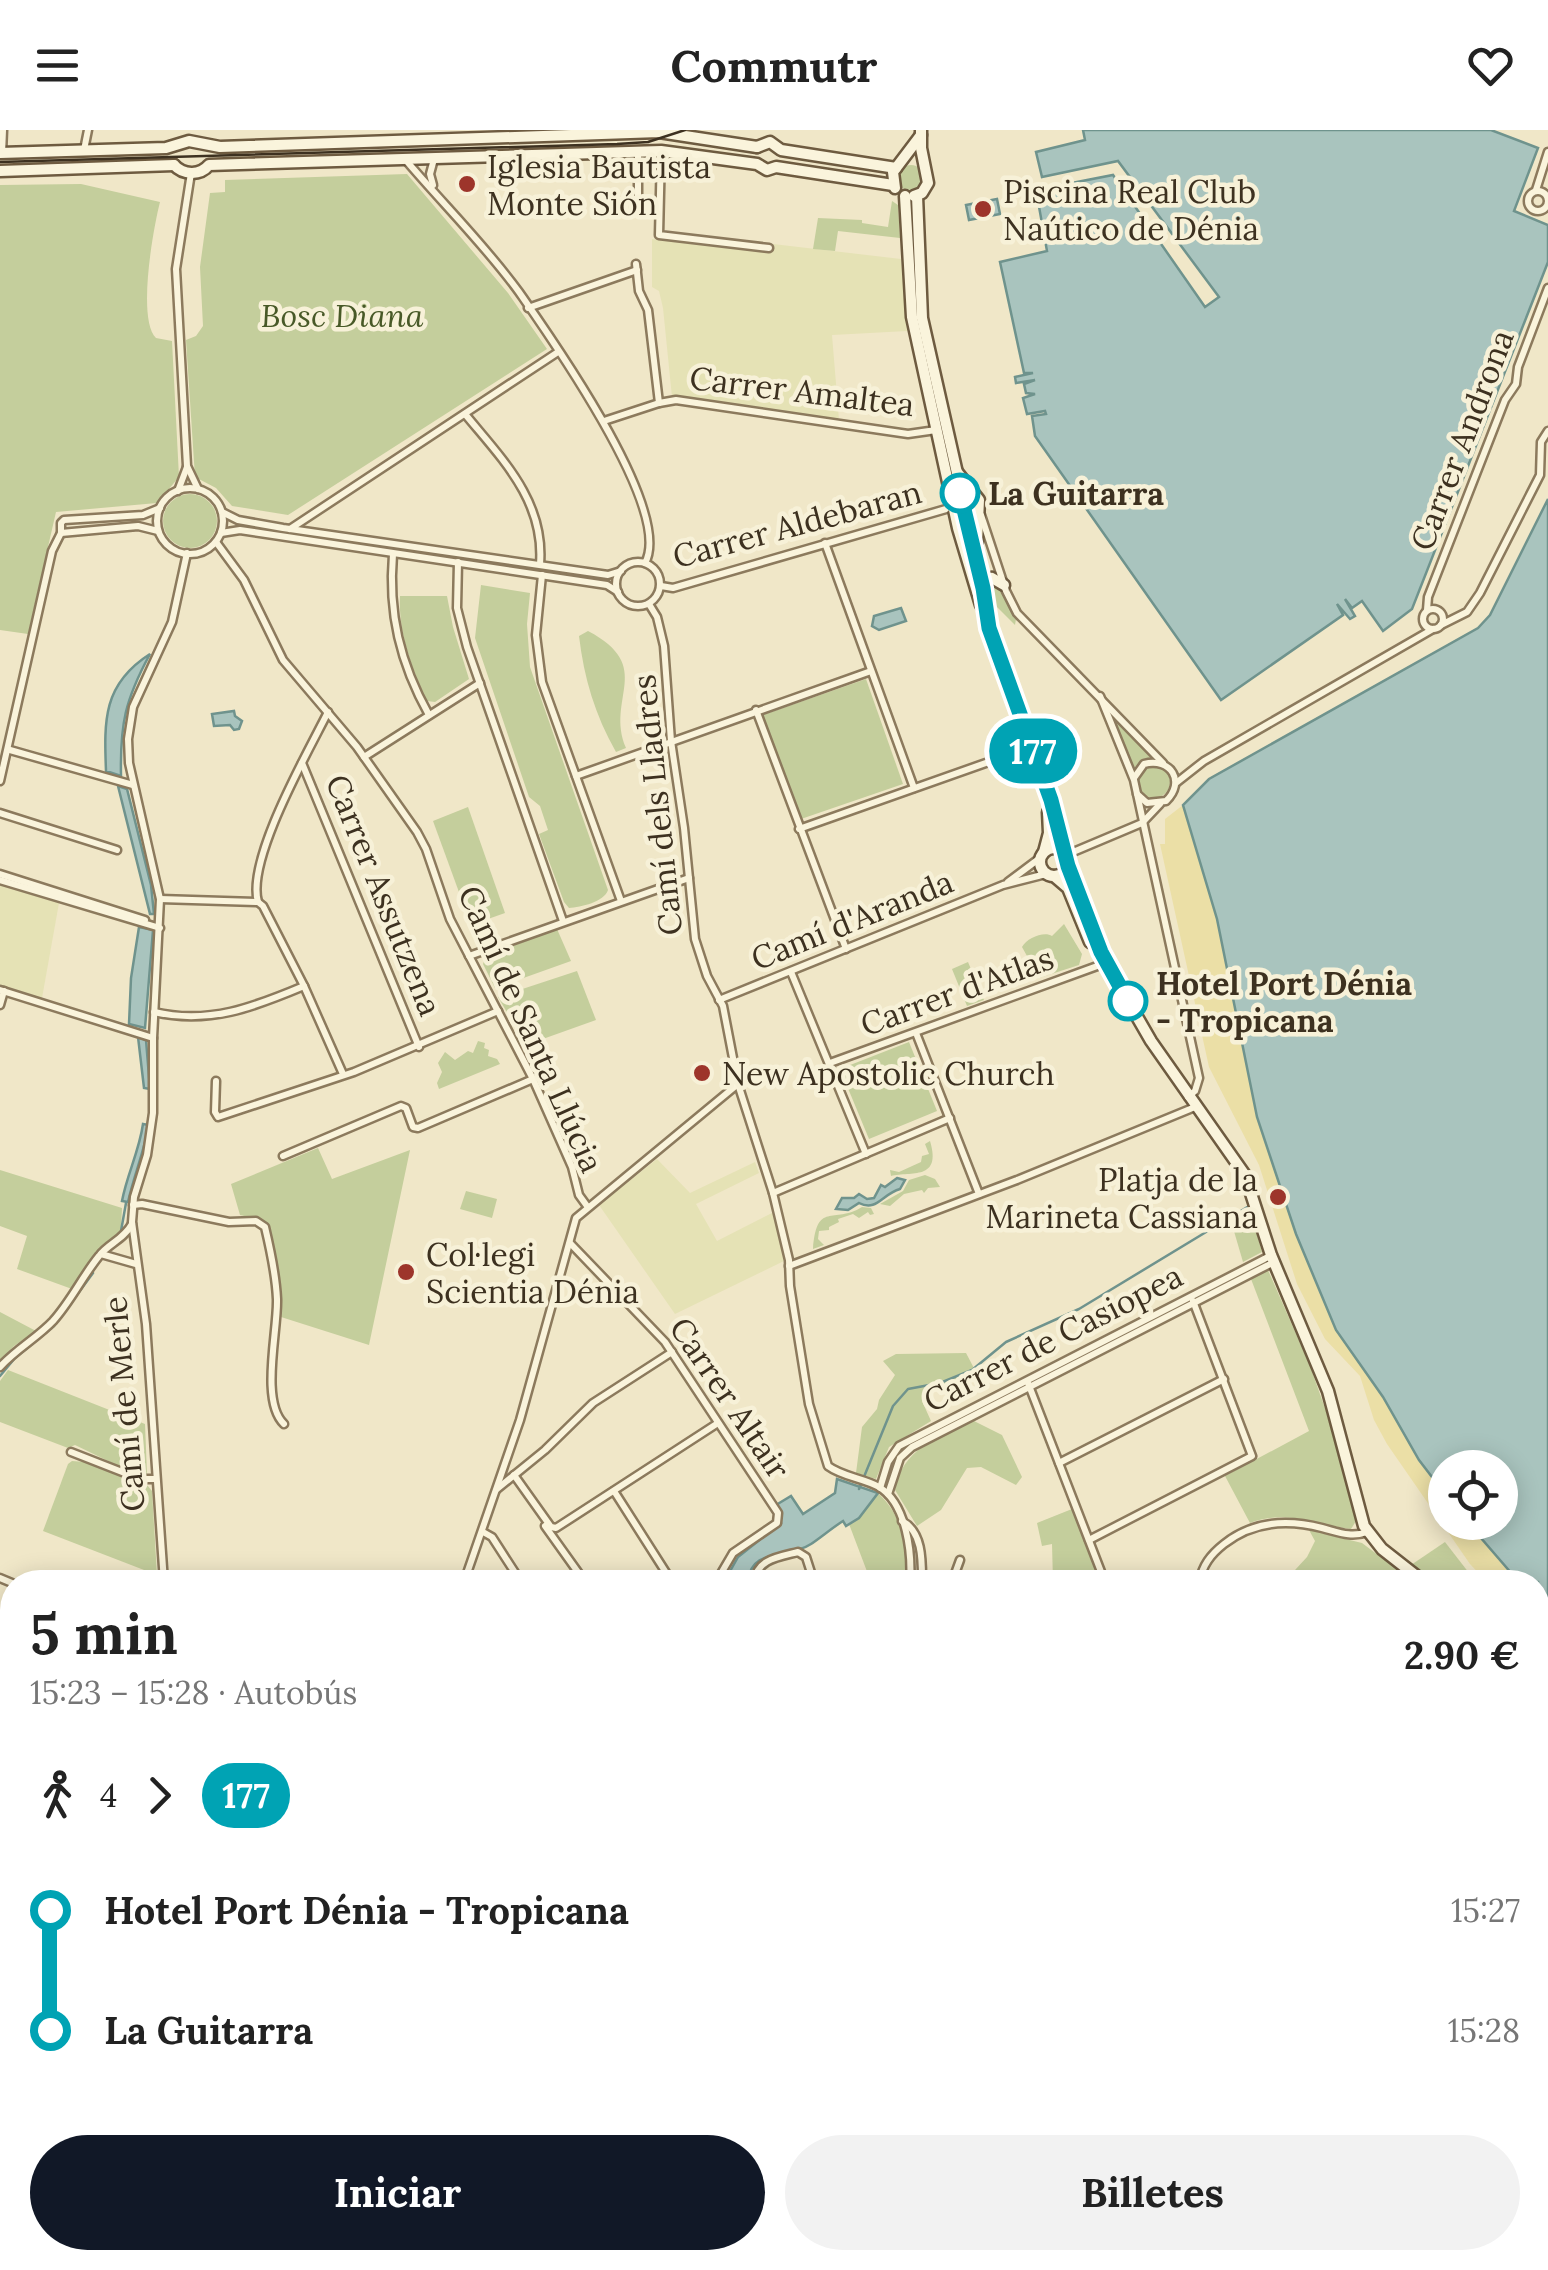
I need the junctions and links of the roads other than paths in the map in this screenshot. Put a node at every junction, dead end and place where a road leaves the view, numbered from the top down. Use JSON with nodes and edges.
{"nodes":[{"id":1,"x":3,"y":130,"type":"edge"},
{"id":2,"x":88,"y":130,"type":"edge"},
{"id":3,"x":392,"y":130,"type":"edge"},
{"id":4,"x":663,"y":131,"type":"edge"},
{"id":5,"x":604,"y":132,"type":"edge"},
{"id":6,"x":921,"y":132,"type":"edge"},
{"id":7,"x":487,"y":134,"type":"edge"},
{"id":8,"x":418,"y":135,"type":"edge"},
{"id":9,"x":771,"y":136,"type":"edge"},
{"id":10,"x":186,"y":139,"type":"edge"},
{"id":11,"x":399,"y":141,"type":"junction"},
{"id":12,"x":203,"y":143,"type":"junction"},
{"id":13,"x":757,"y":148,"type":"junction"},
{"id":14,"x":84,"y":150,"type":"junction"},
{"id":15,"x":781,"y":150,"type":"junction"},
{"id":16,"x":638,"y":152,"type":"junction"},
{"id":17,"x":661,"y":152,"type":"junction"},
{"id":18,"x":1548,"y":152,"type":"edge"},
{"id":19,"x":1,"y":153,"type":"edge"},
{"id":20,"x":404,"y":158,"type":"junction"},
{"id":21,"x":434,"y":158,"type":"junction"},
{"id":22,"x":758,"y":164,"type":"junction"},
{"id":23,"x":900,"y":164,"type":"junction"},
{"id":24,"x":174,"y":165,"type":"junction"},
{"id":25,"x":209,"y":165,"type":"junction"},
{"id":26,"x":924,"y":166,"type":"junction"},
{"id":27,"x":776,"y":167,"type":"junction"},
{"id":28,"x":0,"y":171,"type":"edge"},
{"id":29,"x":191,"y":172,"type":"junction"},
{"id":30,"x":894,"y":186,"type":"junction"},
{"id":31,"x":1536,"y":190,"type":"junction"},
{"id":32,"x":435,"y":191,"type":"junction"},
{"id":33,"x":911,"y":196,"type":"junction"},
{"id":34,"x":638,"y":208,"type":"dead end"},
{"id":35,"x":1547,"y":209,"type":"edge"},
{"id":36,"x":769,"y":248,"type":"dead end"},
{"id":37,"x":1548,"y":288,"type":"edge"},
{"id":38,"x":528,"y":308,"type":"junction"},
{"id":39,"x":558,"y":352,"type":"junction"},
{"id":40,"x":658,"y":402,"type":"junction"},
{"id":41,"x":464,"y":414,"type":"junction"},
{"id":42,"x":604,"y":421,"type":"junction"},
{"id":43,"x":936,"y":430,"type":"junction"},
{"id":44,"x":1548,"y":431,"type":"edge"},
{"id":45,"x":187,"y":466,"type":"junction"},
{"id":46,"x":198,"y":489,"type":"junction"},
{"id":47,"x":178,"y":491,"type":"junction"},
{"id":48,"x":958,"y":504,"type":"junction"},
{"id":49,"x":160,"y":508,"type":"junction"},
{"id":50,"x":980,"y":509,"type":"junction"},
{"id":51,"x":315,"y":510,"type":"junction"},
{"id":52,"x":222,"y":512,"type":"junction"},
{"id":53,"x":977,"y":523,"type":"junction"},
{"id":54,"x":290,"y":528,"type":"junction"},
{"id":55,"x":60,"y":532,"type":"junction"},
{"id":56,"x":160,"y":532,"type":"junction"},
{"id":57,"x":315,"y":532,"type":"junction"},
{"id":58,"x":221,"y":533,"type":"junction"},
{"id":59,"x":985,"y":533,"type":"junction"},
{"id":60,"x":216,"y":542,"type":"junction"},
{"id":61,"x":825,"y":543,"type":"junction"},
{"id":62,"x":393,"y":553,"type":"junction"},
{"id":63,"x":187,"y":554,"type":"junction"},
{"id":64,"x":458,"y":562,"type":"junction"},
{"id":65,"x":645,"y":563,"type":"junction"},
{"id":66,"x":540,"y":564,"type":"junction"},
{"id":67,"x":621,"y":571,"type":"junction"},
{"id":68,"x":542,"y":575,"type":"junction"},
{"id":69,"x":1004,"y":585,"type":"junction"},
{"id":70,"x":660,"y":586,"type":"junction"},
{"id":71,"x":983,"y":588,"type":"junction"},
{"id":72,"x":618,"y":592,"type":"junction"},
{"id":73,"x":648,"y":604,"type":"junction"},
{"id":74,"x":1472,"y":607,"type":"junction"},
{"id":75,"x":1427,"y":610,"type":"junction"},
{"id":76,"x":1442,"y":613,"type":"junction"},
{"id":77,"x":986,"y":615,"type":"junction"},
{"id":78,"x":1424,"y":623,"type":"junction"},
{"id":79,"x":1437,"y":627,"type":"junction"},
{"id":80,"x":1408,"y":644,"type":"junction"},
{"id":81,"x":870,"y":671,"type":"junction"},
{"id":82,"x":480,"y":682,"type":"junction"},
{"id":83,"x":1100,"y":696,"type":"junction"},
{"id":84,"x":756,"y":710,"type":"junction"},
{"id":85,"x":328,"y":712,"type":"junction"},
{"id":86,"x":429,"y":715,"type":"junction"},
{"id":87,"x":671,"y":741,"type":"junction"},
{"id":88,"x":1031,"y":746,"type":"junction"},
{"id":89,"x":10,"y":750,"type":"junction"},
{"id":90,"x":364,"y":757,"type":"junction"},
{"id":91,"x":302,"y":763,"type":"junction"},
{"id":92,"x":1163,"y":763,"type":"junction"},
{"id":93,"x":1172,"y":771,"type":"junction"},
{"id":94,"x":1188,"y":772,"type":"junction"},
{"id":95,"x":576,"y":776,"type":"junction"},
{"id":96,"x":1134,"y":780,"type":"junction"},
{"id":97,"x":0,"y":781,"type":"edge"},
{"id":98,"x":1176,"y":783,"type":"junction"},
{"id":99,"x":134,"y":786,"type":"junction"},
{"id":100,"x":914,"y":788,"type":"junction"},
{"id":101,"x":1046,"y":791,"type":"junction"},
{"id":102,"x":1137,"y":794,"type":"junction"},
{"id":103,"x":1160,"y":803,"type":"junction"},
{"id":104,"x":0,"y":814,"type":"edge"},
{"id":105,"x":1142,"y":823,"type":"junction"},
{"id":106,"x":799,"y":829,"type":"junction"},
{"id":107,"x":117,"y":850,"type":"dead end"},
{"id":108,"x":1042,"y":855,"type":"junction"},
{"id":109,"x":1065,"y":858,"type":"junction"},
{"id":110,"x":1050,"y":875,"type":"junction"},
{"id":111,"x":0,"y":877,"type":"edge"},
{"id":112,"x":689,"y":878,"type":"junction"},
{"id":113,"x":1003,"y":885,"type":"junction"},
{"id":114,"x":160,"y":899,"type":"junction"},
{"id":115,"x":620,"y":901,"type":"junction"},
{"id":116,"x":258,"y":902,"type":"junction"},
{"id":117,"x":564,"y":921,"type":"junction"},
{"id":118,"x":151,"y":925,"type":"junction"},
{"id":119,"x":846,"y":949,"type":"junction"},
{"id":120,"x":468,"y":956,"type":"junction"},
{"id":121,"x":1100,"y":966,"type":"junction"},
{"id":122,"x":791,"y":972,"type":"junction"},
{"id":123,"x":304,"y":986,"type":"junction"},
{"id":124,"x":2,"y":990,"type":"edge"},
{"id":125,"x":719,"y":1000,"type":"junction"},
{"id":126,"x":1128,"y":1001,"type":"junction"},
{"id":127,"x":0,"y":1005,"type":"edge"},
{"id":128,"x":498,"y":1011,"type":"junction"},
{"id":129,"x":154,"y":1012,"type":"junction"},
{"id":130,"x":916,"y":1033,"type":"junction"},
{"id":131,"x":153,"y":1038,"type":"junction"},
{"id":132,"x":419,"y":1047,"type":"junction"},
{"id":133,"x":830,"y":1063,"type":"junction"},
{"id":134,"x":343,"y":1074,"type":"junction"},
{"id":135,"x":533,"y":1079,"type":"junction"},
{"id":136,"x":216,"y":1081,"type":"dead end"},
{"id":137,"x":738,"y":1084,"type":"junction"},
{"id":138,"x":1192,"y":1102,"type":"junction"},
{"id":139,"x":950,"y":1118,"type":"junction"},
{"id":140,"x":866,"y":1154,"type":"junction"},
{"id":141,"x":282,"y":1156,"type":"dead end"},
{"id":142,"x":774,"y":1193,"type":"junction"},
{"id":143,"x":979,"y":1194,"type":"junction"},
{"id":144,"x":133,"y":1205,"type":"junction"},
{"id":145,"x":587,"y":1206,"type":"junction"},
{"id":146,"x":132,"y":1222,"type":"junction"},
{"id":147,"x":570,"y":1243,"type":"junction"},
{"id":148,"x":100,"y":1254,"type":"junction"},
{"id":149,"x":1273,"y":1259,"type":"junction"},
{"id":150,"x":136,"y":1264,"type":"junction"},
{"id":151,"x":790,"y":1266,"type":"junction"},
{"id":152,"x":1192,"y":1299,"type":"junction"},
{"id":153,"x":672,"y":1352,"type":"junction"},
{"id":154,"x":0,"y":1368,"type":"edge"},
{"id":155,"x":1224,"y":1378,"type":"junction"},
{"id":156,"x":1028,"y":1382,"type":"junction"},
{"id":157,"x":718,"y":1423,"type":"junction"},
{"id":158,"x":284,"y":1424,"type":"dead end"},
{"id":159,"x":71,"y":1452,"type":"dead end"},
{"id":160,"x":1059,"y":1463,"type":"junction"},
{"id":161,"x":512,"y":1476,"type":"junction"},
{"id":162,"x":156,"y":1479,"type":"junction"},
{"id":163,"x":878,"y":1487,"type":"junction"},
{"id":164,"x":498,"y":1489,"type":"junction"},
{"id":165,"x":614,"y":1492,"type":"junction"},
{"id":166,"x":888,"y":1494,"type":"junction"},
{"id":167,"x":902,"y":1520,"type":"junction"},
{"id":168,"x":483,"y":1532,"type":"junction"},
{"id":169,"x":1368,"y":1532,"type":"junction"},
{"id":170,"x":1089,"y":1540,"type":"junction"},
{"id":171,"x":960,"y":1560,"type":"dead end"},
{"id":172,"x":163,"y":1570,"type":"edge"},
{"id":173,"x":469,"y":1570,"type":"edge"},
{"id":174,"x":513,"y":1570,"type":"edge"},
{"id":175,"x":577,"y":1570,"type":"edge"},
{"id":176,"x":664,"y":1570,"type":"edge"},
{"id":177,"x":723,"y":1570,"type":"edge"},
{"id":178,"x":758,"y":1570,"type":"edge"},
{"id":179,"x":810,"y":1570,"type":"edge"},
{"id":180,"x":910,"y":1570,"type":"edge"},
{"id":181,"x":921,"y":1570,"type":"edge"},
{"id":182,"x":956,"y":1570,"type":"edge"},
{"id":183,"x":1100,"y":1570,"type":"edge"},
{"id":184,"x":1202,"y":1570,"type":"edge"},
{"id":185,"x":1408,"y":1570,"type":"edge"}],
"edges":[{"from":1,"to":19,"type":"street"},
{"from":2,"to":14,"type":"street"},
{"from":3,"to":11,"type":"street"},
{"from":4,"to":5,"type":"street"},
{"from":4,"to":13,"type":"street"},
{"from":5,"to":7,"type":"street"},
{"from":6,"to":23,"type":"street"},
{"from":6,"to":26,"type":"street"},
{"from":7,"to":8,"type":"street"},
{"from":8,"to":11,"type":"street"},
{"from":9,"to":13,"type":"street"},
{"from":9,"to":15,"type":"street"},
{"from":10,"to":12,"type":"street"},
{"from":10,"to":14,"type":"street"},
{"from":10,"to":24,"type":"street"},
{"from":11,"to":12,"type":"street"},
{"from":12,"to":25,"type":"street"},
{"from":13,"to":22,"type":"street"},
{"from":14,"to":19,"type":"street"},
{"from":15,"to":23,"type":"street"},
{"from":15,"to":27,"type":"street"},
{"from":16,"to":17,"type":"street"},
{"from":16,"to":21,"type":"street"},
{"from":16,"to":34,"type":"street"},
{"from":17,"to":22,"type":"street"},
{"from":17,"to":36,"type":"street"},
{"from":18,"to":31,"type":"street"},
{"from":20,"to":21,"type":"street"},
{"from":20,"to":25,"type":"street"},
{"from":20,"to":32,"type":"street"},
{"from":21,"to":32,"type":"street"},
{"from":22,"to":27,"type":"street"},
{"from":23,"to":26,"type":"street"},
{"from":23,"to":30,"type":"street"},
{"from":24,"to":28,"type":"street"},
{"from":24,"to":29,"type":"street"},
{"from":25,"to":29,"type":"street"},
{"from":26,"to":33,"type":"street"},
{"from":27,"to":30,"type":"street"},
{"from":29,"to":45,"type":"street"},
{"from":30,"to":33,"type":"street"},
{"from":31,"to":35,"type":"street"},
{"from":31,"to":35,"type":"street"},
{"from":32,"to":38,"type":"street"},
{"from":33,"to":43,"type":"street"},
{"from":33,"to":48,"type":"street"},
{"from":37,"to":75,"type":"street","name":"Carrer Androna"},
{"from":38,"to":39,"type":"street"},
{"from":38,"to":40,"type":"street"},
{"from":39,"to":41,"type":"street"},
{"from":39,"to":42,"type":"street"},
{"from":40,"to":42,"type":"street","name":"Carrer Amaltea"},
{"from":40,"to":43,"type":"street","name":"Carrer Amaltea"},
{"from":41,"to":51,"type":"street"},
{"from":41,"to":66,"type":"street"},
{"from":42,"to":65,"type":"street"},
{"from":43,"to":48,"type":"street"},
{"from":44,"to":74,"type":"street"},
{"from":45,"to":46,"type":"street"},
{"from":45,"to":47,"type":"street"},
{"from":46,"to":47,"type":"street"},
{"from":46,"to":52,"type":"street"},
{"from":47,"to":49,"type":"street"},
{"from":48,"to":50,"type":"street"},
{"from":48,"to":50,"type":"street"},
{"from":48,"to":53,"type":"street"},
{"from":48,"to":61,"type":"street","name":"Carrer Aldebaran"},
{"from":48,"to":71,"type":"street"},
{"from":48,"to":77,"type":"street"},
{"from":49,"to":55,"type":"street"},
{"from":49,"to":56,"type":"street"},
{"from":50,"to":53,"type":"street"},
{"from":50,"to":59,"type":"street"},
{"from":51,"to":54,"type":"street"},
{"from":51,"to":57,"type":"street"},
{"from":52,"to":54,"type":"street"},
{"from":52,"to":58,"type":"street"},
{"from":53,"to":59,"type":"street"},
{"from":53,"to":71,"type":"street"},
{"from":54,"to":57,"type":"street"},
{"from":55,"to":56,"type":"street"},
{"from":55,"to":89,"type":"street"},
{"from":56,"to":63,"type":"street"},
{"from":57,"to":66,"type":"street"},
{"from":58,"to":60,"type":"street"},
{"from":58,"to":62,"type":"street"},
{"from":59,"to":69,"type":"street"},
{"from":60,"to":63,"type":"street"},
{"from":60,"to":85,"type":"street","name":"Camí de Santa Llúcia"},
{"from":61,"to":70,"type":"street","name":"Carrer Aldebaran"},
{"from":61,"to":81,"type":"street"},
{"from":62,"to":64,"type":"street"},
{"from":62,"to":86,"type":"street"},
{"from":63,"to":99,"type":"street","name":"Camí de Merle"},
{"from":64,"to":68,"type":"street"},
{"from":64,"to":82,"type":"street"},
{"from":65,"to":67,"type":"street"},
{"from":65,"to":70,"type":"street"},
{"from":66,"to":67,"type":"street"},
{"from":67,"to":72,"type":"street"},
{"from":68,"to":72,"type":"street"},
{"from":68,"to":95,"type":"street"},
{"from":69,"to":71,"type":"street"},
{"from":69,"to":83,"type":"street"},
{"from":70,"to":73,"type":"street"},
{"from":71,"to":77,"type":"street"},
{"from":72,"to":73,"type":"street"},
{"from":73,"to":87,"type":"street","name":"Camí dels Lladres"},
{"from":74,"to":76,"type":"street"},
{"from":74,"to":79,"type":"street"},
{"from":75,"to":76,"type":"street"},
{"from":75,"to":78,"type":"street","name":"Carrer Androna"},
{"from":76,"to":79,"type":"street"},
{"from":77,"to":88,"type":"street"},
{"from":78,"to":79,"type":"street"},
{"from":78,"to":80,"type":"street"},
{"from":79,"to":80,"type":"street"},
{"from":80,"to":94,"type":"street"},
{"from":81,"to":84,"type":"street"},
{"from":81,"to":100,"type":"street"},
{"from":82,"to":86,"type":"street"},
{"from":82,"to":117,"type":"street"},
{"from":83,"to":92,"type":"street"},
{"from":83,"to":96,"type":"street"},
{"from":84,"to":87,"type":"street"},
{"from":84,"to":106,"type":"street"},
{"from":85,"to":90,"type":"street","name":"Camí de Santa Llúcia"},
{"from":85,"to":91,"type":"street"},
{"from":86,"to":90,"type":"street"},
{"from":87,"to":95,"type":"street"},
{"from":87,"to":112,"type":"street","name":"Camí dels Lladres"},
{"from":88,"to":100,"type":"street"},
{"from":88,"to":101,"type":"street"},
{"from":89,"to":97,"type":"street"},
{"from":89,"to":99,"type":"street"},
{"from":90,"to":120,"type":"street","name":"Camí de Santa Llúcia"},
{"from":91,"to":116,"type":"street"},
{"from":91,"to":132,"type":"street","name":"Carrer Assutzena"},
{"from":92,"to":93,"type":"street"},
{"from":92,"to":96,"type":"street"},
{"from":93,"to":94,"type":"street"},
{"from":93,"to":98,"type":"street"},
{"from":94,"to":98,"type":"street"},
{"from":95,"to":115,"type":"street"},
{"from":96,"to":102,"type":"street"},
{"from":98,"to":103,"type":"street"},
{"from":99,"to":114,"type":"street","name":"Camí de Merle"},
{"from":100,"to":106,"type":"street"},
{"from":101,"to":108,"type":"street"},
{"from":101,"to":109,"type":"street"},
{"from":102,"to":103,"type":"street"},
{"from":102,"to":105,"type":"street"},
{"from":103,"to":105,"type":"street"},
{"from":104,"to":107,"type":"street"},
{"from":105,"to":109,"type":"street"},
{"from":105,"to":138,"type":"street"},
{"from":106,"to":119,"type":"street"},
{"from":108,"to":109,"type":"street"},
{"from":108,"to":110,"type":"street"},
{"from":108,"to":113,"type":"street","name":"Camí d'Aranda"},
{"from":109,"to":110,"type":"street"},
{"from":109,"to":126,"type":"street"},
{"from":110,"to":113,"type":"street","name":"Camí d'Aranda"},
{"from":110,"to":121,"type":"street"},
{"from":111,"to":118,"type":"street"},
{"from":112,"to":115,"type":"street"},
{"from":112,"to":125,"type":"street","name":"Camí dels Lladres"},
{"from":113,"to":119,"type":"street","name":"Camí d'Aranda"},
{"from":114,"to":116,"type":"street"},
{"from":114,"to":118,"type":"street","name":"Camí de Merle"},
{"from":115,"to":117,"type":"street"},
{"from":116,"to":123,"type":"street"},
{"from":117,"to":120,"type":"street"},
{"from":118,"to":129,"type":"street","name":"Camí de Merle"},
{"from":119,"to":122,"type":"street","name":"Camí d'Aranda"},
{"from":120,"to":128,"type":"street","name":"Camí de Santa Llúcia"},
{"from":121,"to":126,"type":"street"},
{"from":121,"to":130,"type":"street","name":"Carrer d'Atlas"},
{"from":122,"to":125,"type":"street","name":"Camí d'Aranda"},
{"from":122,"to":133,"type":"street"},
{"from":123,"to":129,"type":"street"},
{"from":123,"to":134,"type":"street"},
{"from":124,"to":127,"type":"street"},
{"from":124,"to":131,"type":"street"},
{"from":125,"to":137,"type":"street","name":"Camí dels Lladres"},
{"from":126,"to":138,"type":"street"},
{"from":128,"to":132,"type":"street"},
{"from":128,"to":135,"type":"street","name":"Camí de Santa Llúcia"},
{"from":129,"to":131,"type":"street","name":"Camí de Merle"},
{"from":130,"to":133,"type":"street","name":"Carrer d'Atlas"},
{"from":130,"to":139,"type":"street"},
{"from":131,"to":144,"type":"street","name":"Camí de Merle"},
{"from":132,"to":134,"type":"street"},
{"from":133,"to":140,"type":"street"},
{"from":134,"to":136,"type":"street"},
{"from":135,"to":141,"type":"street"},
{"from":135,"to":145,"type":"street","name":"Camí de Santa Llúcia"},
{"from":137,"to":142,"type":"street","name":"Camí dels Lladres"},
{"from":137,"to":145,"type":"street"},
{"from":138,"to":143,"type":"street"},
{"from":138,"to":149,"type":"street"},
{"from":139,"to":140,"type":"street"},
{"from":139,"to":143,"type":"street"},
{"from":140,"to":142,"type":"street"},
{"from":142,"to":151,"type":"street","name":"Camí dels Lladres"},
{"from":143,"to":151,"type":"street"},
{"from":144,"to":146,"type":"street","name":"Camí de Merle"},
{"from":144,"to":158,"type":"street"},
{"from":145,"to":147,"type":"street","name":"Camí de Santa Llúcia"},
{"from":146,"to":148,"type":"street"},
{"from":146,"to":150,"type":"street","name":"Camí de Merle"},
{"from":147,"to":153,"type":"street","name":"Carrer Altair"},
{"from":147,"to":164,"type":"street","name":"Camí de Santa Llúcia"},
{"from":148,"to":150,"type":"street"},
{"from":148,"to":154,"type":"street"},
{"from":149,"to":152,"type":"street","name":"Carrer de Casiopea"},
{"from":149,"to":169,"type":"street"},
{"from":150,"to":162,"type":"street","name":"Camí de Merle"},
{"from":151,"to":163,"type":"street","name":"Camí dels Lladres"},
{"from":152,"to":155,"type":"street"},
{"from":152,"to":156,"type":"street","name":"Carrer de Casiopea"},
{"from":153,"to":157,"type":"street","name":"Carrer Altair"},
{"from":153,"to":161,"type":"street"},
{"from":155,"to":160,"type":"street"},
{"from":155,"to":170,"type":"street"},
{"from":156,"to":160,"type":"street"},
{"from":156,"to":163,"type":"street","name":"Carrer de Casiopea"},
{"from":156,"to":166,"type":"street","name":"Carrer de Casiopea"},
{"from":157,"to":165,"type":"street"},
{"from":157,"to":177,"type":"street","name":"Carrer Altair"},
{"from":159,"to":162,"type":"street"},
{"from":160,"to":170,"type":"street"},
{"from":161,"to":164,"type":"street"},
{"from":161,"to":165,"type":"street"},
{"from":161,"to":175,"type":"street"},
{"from":162,"to":172,"type":"street","name":"Camí de Merle"},
{"from":163,"to":166,"type":"street"},
{"from":164,"to":168,"type":"street","name":"Camí de Santa Llúcia"},
{"from":165,"to":176,"type":"street"},
{"from":166,"to":167,"type":"street"},
{"from":167,"to":180,"type":"street"},
{"from":167,"to":181,"type":"street"},
{"from":168,"to":173,"type":"street","name":"Camí de Santa Llúcia"},
{"from":168,"to":174,"type":"street"},
{"from":169,"to":184,"type":"street"},
{"from":169,"to":185,"type":"street"},
{"from":170,"to":183,"type":"street"},
{"from":171,"to":182,"type":"street"},
{"from":178,"to":179,"type":"street"}]}
